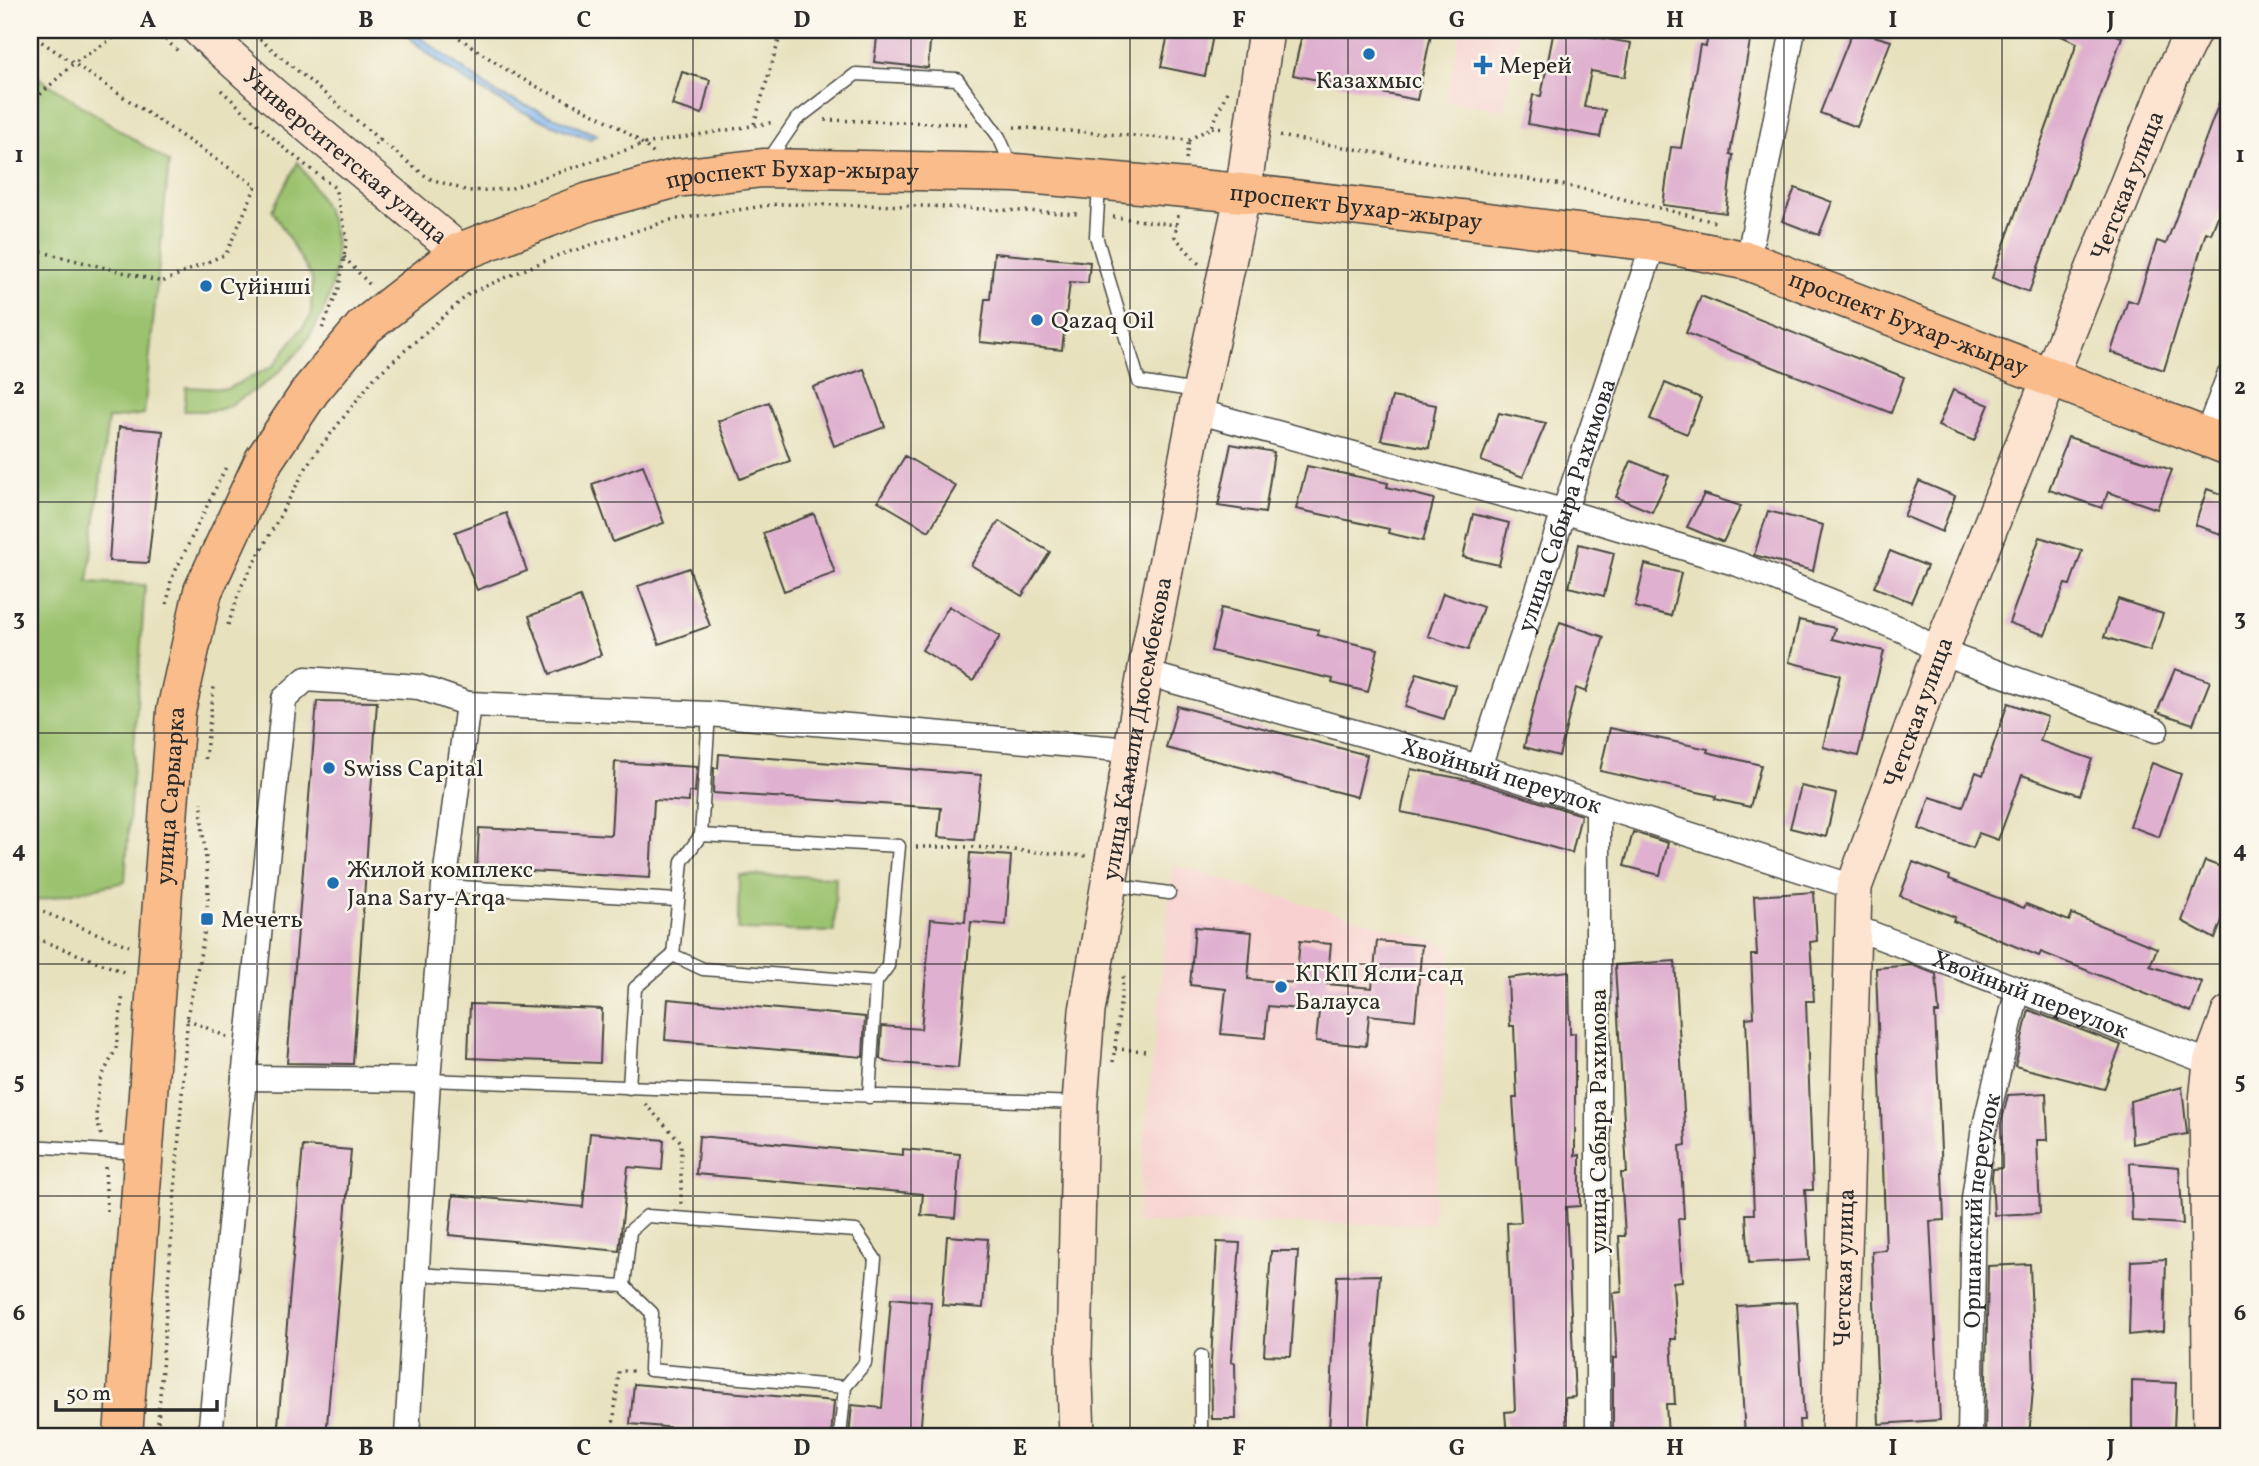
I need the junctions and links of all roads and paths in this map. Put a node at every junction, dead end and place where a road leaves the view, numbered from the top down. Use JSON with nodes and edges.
{"nodes":[{"id":1,"x":126,"y":30,"type":"edge"},
{"id":2,"x":155,"y":30,"type":"edge"},
{"id":3,"x":249,"y":30,"type":"edge"},
{"id":4,"x":447,"y":30,"type":"edge"},
{"id":5,"x":782,"y":30,"type":"edge"},
{"id":6,"x":1266,"y":30,"type":"edge"},
{"id":7,"x":1793,"y":30,"type":"edge"},
{"id":8,"x":2194,"y":30,"type":"edge"},
{"id":9,"x":30,"y":34,"type":"edge"},
{"id":10,"x":192,"y":43,"type":"edge"},
{"id":11,"x":74,"y":63,"type":"junction"},
{"id":12,"x":1230,"y":83,"type":"dead end"},
{"id":13,"x":215,"y":84,"type":"dead end"},
{"id":14,"x":30,"y":104,"type":"edge"},
{"id":15,"x":796,"y":120,"type":"junction"},
{"id":16,"x":754,"y":124,"type":"junction"},
{"id":17,"x":990,"y":125,"type":"junction"},
{"id":18,"x":380,"y":140,"type":"junction"},
{"id":19,"x":644,"y":144,"type":"junction"},
{"id":20,"x":763,"y":168,"type":"junction"},
{"id":21,"x":1015,"y":173,"type":"junction"},
{"id":22,"x":345,"y":176,"type":"junction"},
{"id":23,"x":677,"y":178,"type":"junction"},
{"id":24,"x":1243,"y":193,"type":"junction"},
{"id":25,"x":1098,"y":198,"type":"junction"},
{"id":26,"x":1177,"y":225,"type":"dead end"},
{"id":27,"x":1654,"y":242,"type":"junction"},
{"id":28,"x":30,"y":249,"type":"edge"},
{"id":29,"x":460,"y":252,"type":"junction"},
{"id":30,"x":1748,"y":261,"type":"junction"},
{"id":31,"x":320,"y":333,"type":"dead end"},
{"id":32,"x":2229,"y":376,"type":"edge"},
{"id":33,"x":2049,"y":378,"type":"junction"},
{"id":34,"x":1198,"y":401,"type":"junction"},
{"id":35,"x":2218,"y":442,"type":"edge"},
{"id":36,"x":231,"y":460,"type":"dead end"},
{"id":37,"x":1563,"y":511,"type":"junction"},
{"id":38,"x":167,"y":608,"type":"dead end"},
{"id":39,"x":226,"y":633,"type":"dead end"},
{"id":40,"x":1940,"y":652,"type":"junction"},
{"id":41,"x":1145,"y":673,"type":"junction"},
{"id":42,"x":215,"y":682,"type":"dead end"},
{"id":43,"x":468,"y":704,"type":"junction"},
{"id":44,"x":709,"y":714,"type":"junction"},
{"id":45,"x":2156,"y":730,"type":"dead end"},
{"id":46,"x":1131,"y":750,"type":"junction"},
{"id":47,"x":204,"y":763,"type":"dead end"},
{"id":48,"x":1479,"y":767,"type":"junction"},
{"id":49,"x":202,"y":789,"type":"dead end"},
{"id":50,"x":1598,"y":805,"type":"junction"},
{"id":51,"x":701,"y":835,"type":"junction"},
{"id":52,"x":900,"y":846,"type":"junction"},
{"id":53,"x":1110,"y":871,"type":"junction"},
{"id":54,"x":444,"y":886,"type":"junction"},
{"id":55,"x":1854,"y":887,"type":"junction"},
{"id":56,"x":1169,"y":893,"type":"dead end"},
{"id":57,"x":677,"y":900,"type":"junction"},
{"id":58,"x":30,"y":906,"type":"edge"},
{"id":59,"x":1850,"y":926,"type":"junction"},
{"id":60,"x":132,"y":933,"type":"dead end"},
{"id":61,"x":30,"y":936,"type":"edge"},
{"id":62,"x":673,"y":955,"type":"junction"},
{"id":63,"x":1126,"y":961,"type":"dead end"},
{"id":64,"x":876,"y":982,"type":"junction"},
{"id":65,"x":2018,"y":989,"type":"junction"},
{"id":66,"x":2229,"y":1014,"type":"edge"},
{"id":67,"x":187,"y":1019,"type":"junction"},
{"id":68,"x":1115,"y":1049,"type":"junction"},
{"id":69,"x":1149,"y":1051,"type":"dead end"},
{"id":70,"x":246,"y":1053,"type":"junction"},
{"id":71,"x":2211,"y":1063,"type":"junction"},
{"id":72,"x":1112,"y":1075,"type":"dead end"},
{"id":73,"x":244,"y":1078,"type":"junction"},
{"id":74,"x":428,"y":1080,"type":"junction"},
{"id":75,"x":629,"y":1088,"type":"junction"},
{"id":76,"x":869,"y":1097,"type":"junction"},
{"id":77,"x":1080,"y":1104,"type":"junction"},
{"id":78,"x":2218,"y":1105,"type":"edge"},
{"id":79,"x":30,"y":1146,"type":"edge"},
{"id":80,"x":104,"y":1151,"type":"junction"},
{"id":81,"x":144,"y":1153,"type":"junction"},
{"id":82,"x":681,"y":1221,"type":"junction"},
{"id":83,"x":107,"y":1222,"type":"dead end"},
{"id":84,"x":415,"y":1274,"type":"junction"},
{"id":85,"x":624,"y":1286,"type":"junction"},
{"id":86,"x":1201,"y":1356,"type":"dead end"},
{"id":87,"x":650,"y":1370,"type":"junction"},
{"id":88,"x":845,"y":1387,"type":"junction"},
{"id":89,"x":123,"y":1436,"type":"edge"},
{"id":90,"x":157,"y":1436,"type":"edge"},
{"id":91,"x":211,"y":1436,"type":"edge"},
{"id":92,"x":407,"y":1436,"type":"edge"},
{"id":93,"x":612,"y":1436,"type":"edge"},
{"id":94,"x":840,"y":1436,"type":"edge"},
{"id":95,"x":1077,"y":1436,"type":"edge"},
{"id":96,"x":1201,"y":1436,"type":"edge"},
{"id":97,"x":1598,"y":1436,"type":"edge"},
{"id":98,"x":1839,"y":1436,"type":"edge"},
{"id":99,"x":1970,"y":1436,"type":"edge"},
{"id":100,"x":2211,"y":1436,"type":"edge"}],
"edges":[{"from":1,"to":11,"type":"path"},
{"from":2,"to":10,"type":"path"},
{"from":3,"to":18,"type":"path"},
{"from":4,"to":19,"type":"path"},
{"from":5,"to":16,"type":"path"},
{"from":6,"to":24,"type":"street","name":"улица Камали Дюсембекова"},
{"from":7,"to":30,"type":"street"},
{"from":8,"to":33,"type":"street","name":"Четская улица"},
{"from":9,"to":11,"type":"path"},
{"from":10,"to":22,"type":"street","name":"Университетская улица"},
{"from":11,"to":14,"type":"path"},
{"from":11,"to":28,"type":"path"},
{"from":12,"to":17,"type":"path"},
{"from":13,"to":22,"type":"path"},
{"from":15,"to":16,"type":"path"},
{"from":15,"to":17,"type":"path"},
{"from":15,"to":17,"type":"lane"},
{"from":15,"to":20,"type":"lane"},
{"from":16,"to":19,"type":"path"},
{"from":17,"to":21,"type":"lane"},
{"from":18,"to":19,"type":"path"},
{"from":18,"to":22,"type":"path"},
{"from":19,"to":23,"type":"path"},
{"from":20,"to":21,"type":"main road","name":"проспект Бухар-жырау"},
{"from":20,"to":23,"type":"main road","name":"проспект Бухар-жырау"},
{"from":21,"to":25,"type":"main road","name":"проспект Бухар-жырау"},
{"from":22,"to":29,"type":"street","name":"Университетская улица"},
{"from":22,"to":31,"type":"path"},
{"from":23,"to":29,"type":"main road","name":"проспект Бухар-жырау"},
{"from":24,"to":25,"type":"main road","name":"проспект Бухар-жырау"},
{"from":24,"to":27,"type":"main road","name":"проспект Бухар-жырау"},
{"from":24,"to":34,"type":"street","name":"улица Камали Дюсембекова"},
{"from":25,"to":26,"type":"path"},
{"from":25,"to":34,"type":"lane"},
{"from":25,"to":39,"type":"path"},
{"from":27,"to":30,"type":"main road","name":"проспект Бухар-жырау"},
{"from":27,"to":37,"type":"street","name":"улица Сабыра Рахимова"},
{"from":29,"to":81,"type":"main road","name":"улица Сарыарка"},
{"from":30,"to":33,"type":"main road","name":"проспект Бухар-жырау"},
{"from":32,"to":35,"type":"street"},
{"from":33,"to":35,"type":"main road","name":"проспект Бухар-жырау"},
{"from":33,"to":40,"type":"street","name":"Четская улица"},
{"from":34,"to":37,"type":"street"},
{"from":34,"to":41,"type":"street","name":"улица Камали Дюсембекова"},
{"from":36,"to":38,"type":"path"},
{"from":37,"to":40,"type":"street"},
{"from":37,"to":48,"type":"street","name":"улица Сабыра Рахимова"},
{"from":40,"to":45,"type":"street"},
{"from":40,"to":55,"type":"street","name":"Четская улица"},
{"from":41,"to":46,"type":"street","name":"улица Камали Дюсембекова"},
{"from":41,"to":48,"type":"street","name":"Хвойный переулок"},
{"from":42,"to":47,"type":"path"},
{"from":43,"to":44,"type":"street"},
{"from":43,"to":54,"type":"street"},
{"from":43,"to":70,"type":"street"},
{"from":44,"to":46,"type":"street"},
{"from":44,"to":51,"type":"lane"},
{"from":46,"to":53,"type":"street","name":"улица Камали Дюсембекова"},
{"from":48,"to":50,"type":"street","name":"Хвойный переулок"},
{"from":49,"to":67,"type":"path"},
{"from":50,"to":55,"type":"street","name":"Хвойный переулок"},
{"from":50,"to":97,"type":"street","name":"улица Сабыра Рахимова"},
{"from":51,"to":52,"type":"lane"},
{"from":51,"to":57,"type":"lane"},
{"from":52,"to":53,"type":"path"},
{"from":52,"to":64,"type":"lane"},
{"from":53,"to":56,"type":"lane"},
{"from":53,"to":77,"type":"street","name":"улица Камали Дюсембекова"},
{"from":54,"to":57,"type":"lane"},
{"from":54,"to":74,"type":"street"},
{"from":55,"to":59,"type":"street","name":"Четская улица"},
{"from":57,"to":62,"type":"lane"},
{"from":58,"to":60,"type":"path"},
{"from":59,"to":65,"type":"street","name":"Хвойный переулок"},
{"from":59,"to":98,"type":"street","name":"Четская улица"},
{"from":61,"to":80,"type":"path"},
{"from":62,"to":64,"type":"lane"},
{"from":62,"to":75,"type":"lane"},
{"from":63,"to":68,"type":"path"},
{"from":64,"to":76,"type":"lane"},
{"from":65,"to":71,"type":"street","name":"Хвойный переулок"},
{"from":65,"to":99,"type":"street","name":"Оршанский переулок"},
{"from":66,"to":71,"type":"street"},
{"from":67,"to":70,"type":"path"},
{"from":67,"to":90,"type":"path"},
{"from":68,"to":69,"type":"path"},
{"from":68,"to":72,"type":"path"},
{"from":70,"to":73,"type":"street"},
{"from":71,"to":78,"type":"street"},
{"from":73,"to":74,"type":"street"},
{"from":73,"to":91,"type":"street"},
{"from":74,"to":75,"type":"lane"},
{"from":74,"to":84,"type":"street"},
{"from":75,"to":76,"type":"lane"},
{"from":75,"to":82,"type":"path"},
{"from":76,"to":77,"type":"lane"},
{"from":77,"to":95,"type":"street","name":"улица Камали Дюсембекова"},
{"from":78,"to":100,"type":"street"},
{"from":79,"to":80,"type":"lane"},
{"from":80,"to":81,"type":"lane"},
{"from":80,"to":83,"type":"path"},
{"from":81,"to":89,"type":"main road","name":"улица Сарыарка"},
{"from":82,"to":85,"type":"lane"},
{"from":82,"to":88,"type":"lane"},
{"from":84,"to":85,"type":"lane"},
{"from":84,"to":92,"type":"street"},
{"from":85,"to":87,"type":"lane"},
{"from":86,"to":96,"type":"lane"},
{"from":87,"to":88,"type":"lane"},
{"from":87,"to":93,"type":"path"},
{"from":88,"to":94,"type":"lane"}]}
